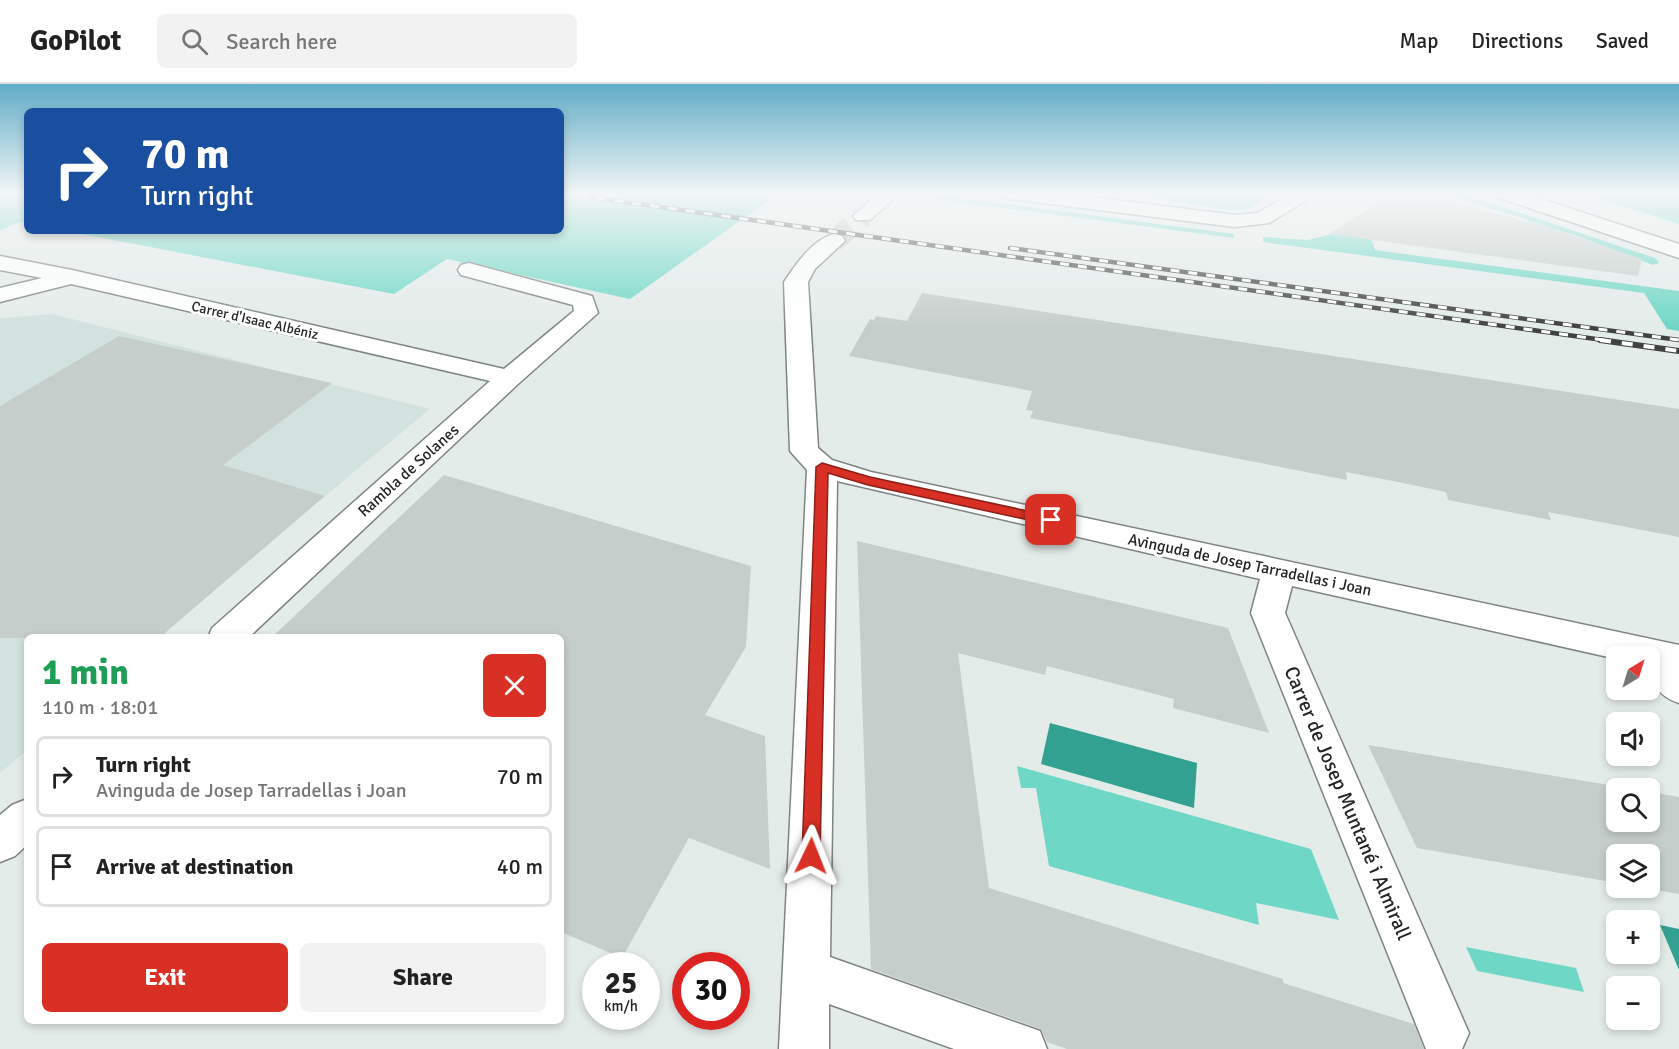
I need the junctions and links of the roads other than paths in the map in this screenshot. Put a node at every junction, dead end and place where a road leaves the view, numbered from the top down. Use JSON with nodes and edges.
{"nodes":[{"id":1,"x":1642,"y":238,"type":"edge"},
{"id":2,"x":834,"y":241,"type":"tunnel mouth"},
{"id":3,"x":1679,"y":250,"type":"edge"},
{"id":4,"x":0,"y":263,"type":"edge"},
{"id":5,"x":469,"y":270,"type":"dead end"},
{"id":6,"x":72,"y":277,"type":"junction"},
{"id":7,"x":0,"y":295,"type":"edge"},
{"id":8,"x":509,"y":378,"type":"junction"},
{"id":9,"x":822,"y":467,"type":"junction"},
{"id":10,"x":1279,"y":570,"type":"junction"},
{"id":11,"x":229,"y":634,"type":"edge"},
{"id":12,"x":1666,"y":656,"type":"edge"},
{"id":13,"x":1679,"y":688,"type":"edge"},
{"id":14,"x":24,"y":821,"type":"edge"},
{"id":15,"x":0,"y":842,"type":"edge"},
{"id":16,"x":807,"y":972,"type":"junction"},
{"id":17,"x":1444,"y":1033,"type":"dead end"},
{"id":18,"x":804,"y":1049,"type":"edge"},
{"id":19,"x":1022,"y":1049,"type":"edge"}],
"edges":[{"from":1,"to":3,"type":"street"},
{"from":2,"to":9,"type":"street"},
{"from":4,"to":6,"type":"street","name":"Carrer d'Isaac Albéniz"},
{"from":5,"to":8,"type":"street","name":"Rambla de Solanes"},
{"from":6,"to":7,"type":"street"},
{"from":6,"to":8,"type":"street","name":"Carrer d'Isaac Albéniz"},
{"from":8,"to":11,"type":"street","name":"Rambla de Solanes"},
{"from":9,"to":10,"type":"street","name":"Avinguda de Josep Tarradellas i Joan"},
{"from":9,"to":16,"type":"street"},
{"from":10,"to":12,"type":"street","name":"Avinguda de Josep Tarradellas i Joan"},
{"from":10,"to":17,"type":"street","name":"Carrer de Josep Muntané i Almirall"},
{"from":12,"to":13,"type":"street"},
{"from":14,"to":15,"type":"street"},
{"from":16,"to":18,"type":"street"},
{"from":16,"to":19,"type":"street"}]}
